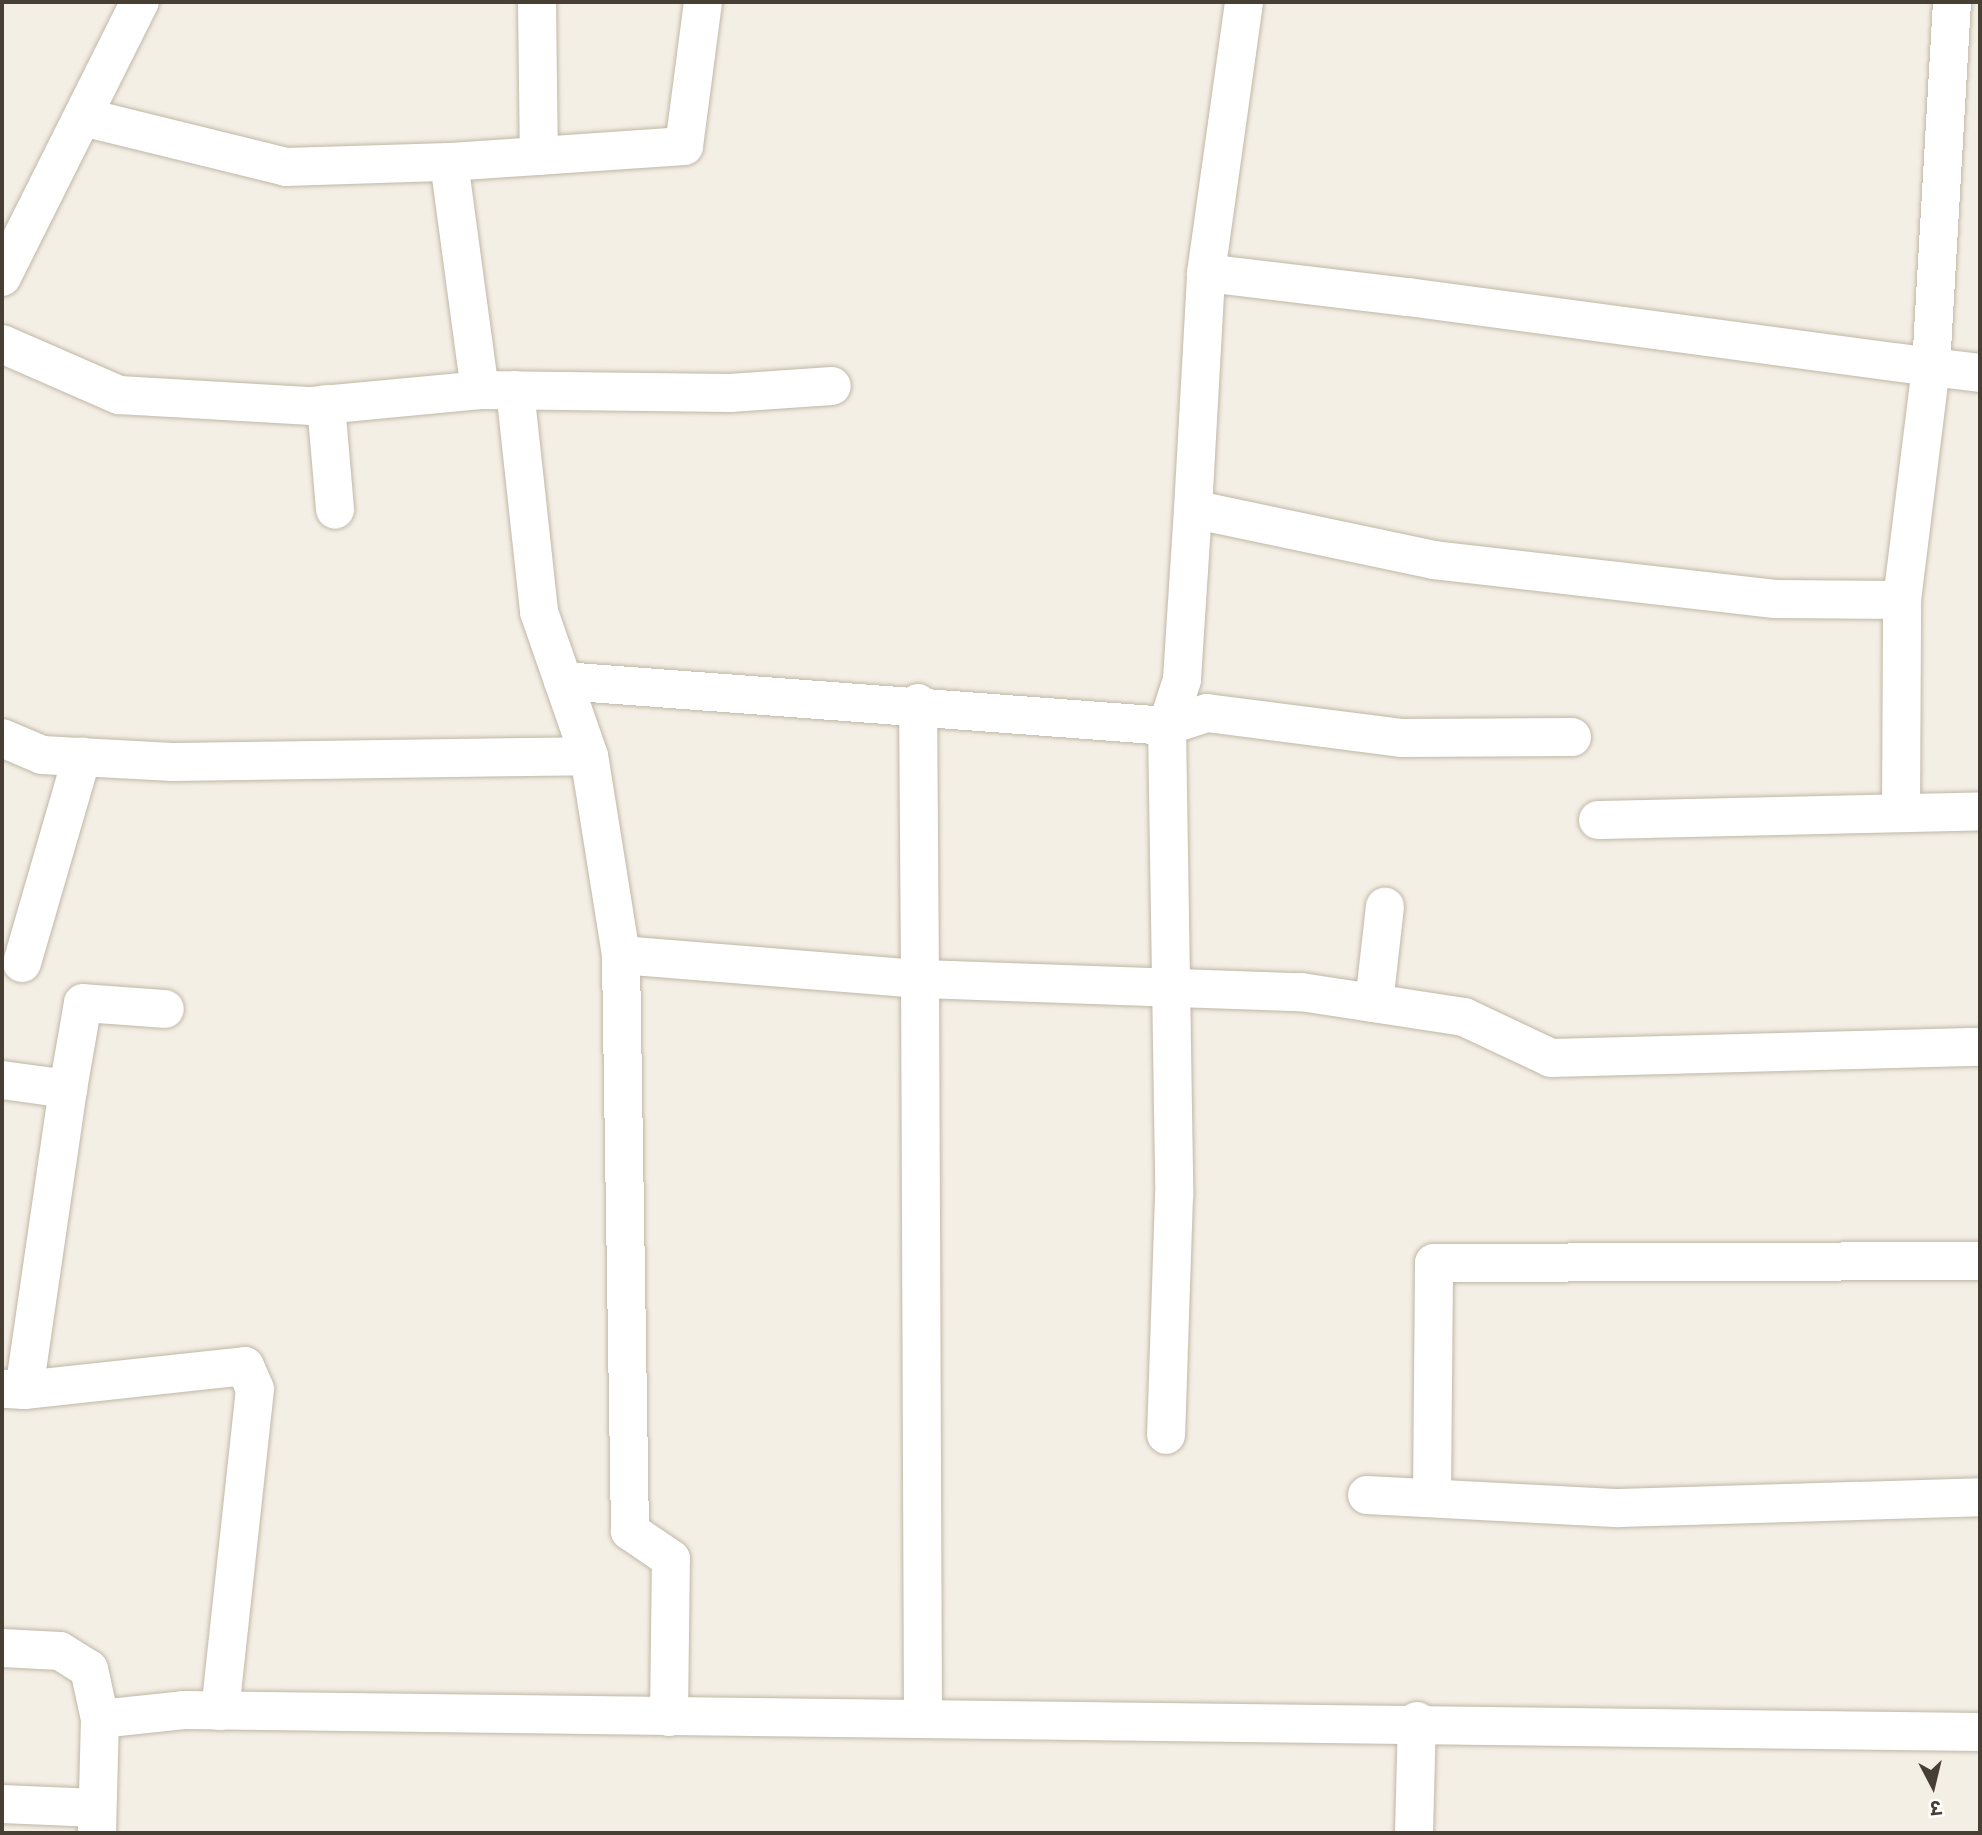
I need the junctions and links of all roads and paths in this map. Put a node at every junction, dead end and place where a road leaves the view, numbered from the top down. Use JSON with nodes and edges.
{"nodes":[{"id":1,"x":140,"y":2,"type":"edge"},
{"id":2,"x":537,"y":2,"type":"edge"},
{"id":3,"x":703,"y":2,"type":"edge"},
{"id":4,"x":1244,"y":2,"type":"edge"},
{"id":5,"x":1952,"y":2,"type":"edge"},
{"id":6,"x":83,"y":117,"type":"junction"},
{"id":7,"x":539,"y":156,"type":"junction"},
{"id":8,"x":449,"y":162,"type":"junction"},
{"id":9,"x":1206,"y":273,"type":"junction"},
{"id":10,"x":2,"y":277,"type":"edge"},
{"id":11,"x":2,"y":344,"type":"edge"},
{"id":12,"x":1931,"y":367,"type":"junction"},
{"id":13,"x":1980,"y":373,"type":"edge"},
{"id":14,"x":832,"y":386,"type":"dead end"},
{"id":15,"x":498,"y":390,"type":"junction"},
{"id":16,"x":326,"y":404,"type":"junction"},
{"id":17,"x":1193,"y":509,"type":"junction"},
{"id":18,"x":335,"y":510,"type":"dead end"},
{"id":19,"x":1902,"y":600,"type":"junction"},
{"id":20,"x":563,"y":681,"type":"junction"},
{"id":21,"x":918,"y":703,"type":"junction"},
{"id":22,"x":1167,"y":726,"type":"junction"},
{"id":23,"x":1572,"y":737,"type":"dead end"},
{"id":24,"x":2,"y":738,"type":"edge"},
{"id":25,"x":589,"y":756,"type":"junction"},
{"id":26,"x":82,"y":757,"type":"junction"},
{"id":27,"x":1980,"y":811,"type":"edge"},
{"id":28,"x":1901,"y":813,"type":"junction"},
{"id":29,"x":1598,"y":820,"type":"dead end"},
{"id":30,"x":1385,"y":907,"type":"dead end"},
{"id":31,"x":621,"y":955,"type":"junction"},
{"id":32,"x":22,"y":963,"type":"dead end"},
{"id":33,"x":920,"y":979,"type":"junction"},
{"id":34,"x":1169,"y":986,"type":"junction"},
{"id":35,"x":1374,"y":1003,"type":"junction"},
{"id":36,"x":165,"y":1009,"type":"dead end"},
{"id":37,"x":1980,"y":1047,"type":"edge"},
{"id":38,"x":2,"y":1080,"type":"edge"},
{"id":39,"x":68,"y":1089,"type":"junction"},
{"id":40,"x":1980,"y":1261,"type":"edge"},
{"id":41,"x":13,"y":1390,"type":"edge"},
{"id":42,"x":1166,"y":1435,"type":"dead end"},
{"id":43,"x":1367,"y":1495,"type":"dead end"},
{"id":44,"x":1432,"y":1497,"type":"junction"},
{"id":45,"x":1980,"y":1497,"type":"edge"},
{"id":46,"x":2,"y":1648,"type":"edge"},
{"id":47,"x":220,"y":1711,"type":"junction"},
{"id":48,"x":669,"y":1717,"type":"junction"},
{"id":49,"x":100,"y":1718,"type":"junction"},
{"id":50,"x":923,"y":1719,"type":"junction"},
{"id":51,"x":1417,"y":1721,"type":"junction"},
{"id":52,"x":1980,"y":1732,"type":"edge"},
{"id":53,"x":2,"y":1804,"type":"edge"},
{"id":54,"x":97,"y":1821,"type":"edge"},
{"id":55,"x":1413,"y":1833,"type":"edge"}],
"edges":[{"from":1,"to":6,"type":"street"},
{"from":2,"to":7,"type":"street"},
{"from":3,"to":7,"type":"street"},
{"from":4,"to":9,"type":"street"},
{"from":5,"to":12,"type":"street"},
{"from":6,"to":8,"type":"street"},
{"from":6,"to":10,"type":"street"},
{"from":7,"to":8,"type":"street"},
{"from":8,"to":15,"type":"street"},
{"from":9,"to":12,"type":"street"},
{"from":9,"to":17,"type":"street"},
{"from":11,"to":16,"type":"street"},
{"from":12,"to":13,"type":"street"},
{"from":12,"to":19,"type":"street"},
{"from":14,"to":15,"type":"street"},
{"from":15,"to":16,"type":"street"},
{"from":15,"to":20,"type":"street"},
{"from":16,"to":18,"type":"street"},
{"from":17,"to":19,"type":"street"},
{"from":17,"to":22,"type":"street"},
{"from":19,"to":28,"type":"street"},
{"from":20,"to":21,"type":"street"},
{"from":20,"to":25,"type":"street"},
{"from":21,"to":22,"type":"street"},
{"from":21,"to":33,"type":"street"},
{"from":22,"to":23,"type":"street"},
{"from":22,"to":34,"type":"street"},
{"from":24,"to":26,"type":"street"},
{"from":25,"to":26,"type":"street"},
{"from":25,"to":31,"type":"street"},
{"from":26,"to":32,"type":"street"},
{"from":27,"to":28,"type":"street"},
{"from":28,"to":29,"type":"street"},
{"from":30,"to":35,"type":"street"},
{"from":31,"to":33,"type":"street"},
{"from":31,"to":48,"type":"street"},
{"from":33,"to":34,"type":"street"},
{"from":33,"to":50,"type":"street"},
{"from":34,"to":35,"type":"street"},
{"from":34,"to":42,"type":"street"},
{"from":35,"to":37,"type":"street"},
{"from":36,"to":39,"type":"street"},
{"from":38,"to":39,"type":"street"},
{"from":39,"to":41,"type":"street"},
{"from":40,"to":44,"type":"street"},
{"from":41,"to":47,"type":"street"},
{"from":43,"to":44,"type":"street"},
{"from":44,"to":45,"type":"street"},
{"from":46,"to":49,"type":"street"},
{"from":47,"to":48,"type":"street"},
{"from":47,"to":49,"type":"street"},
{"from":48,"to":50,"type":"street"},
{"from":49,"to":54,"type":"street"},
{"from":50,"to":51,"type":"street"},
{"from":51,"to":52,"type":"street"},
{"from":51,"to":55,"type":"street"},
{"from":53,"to":54,"type":"street"}]}
